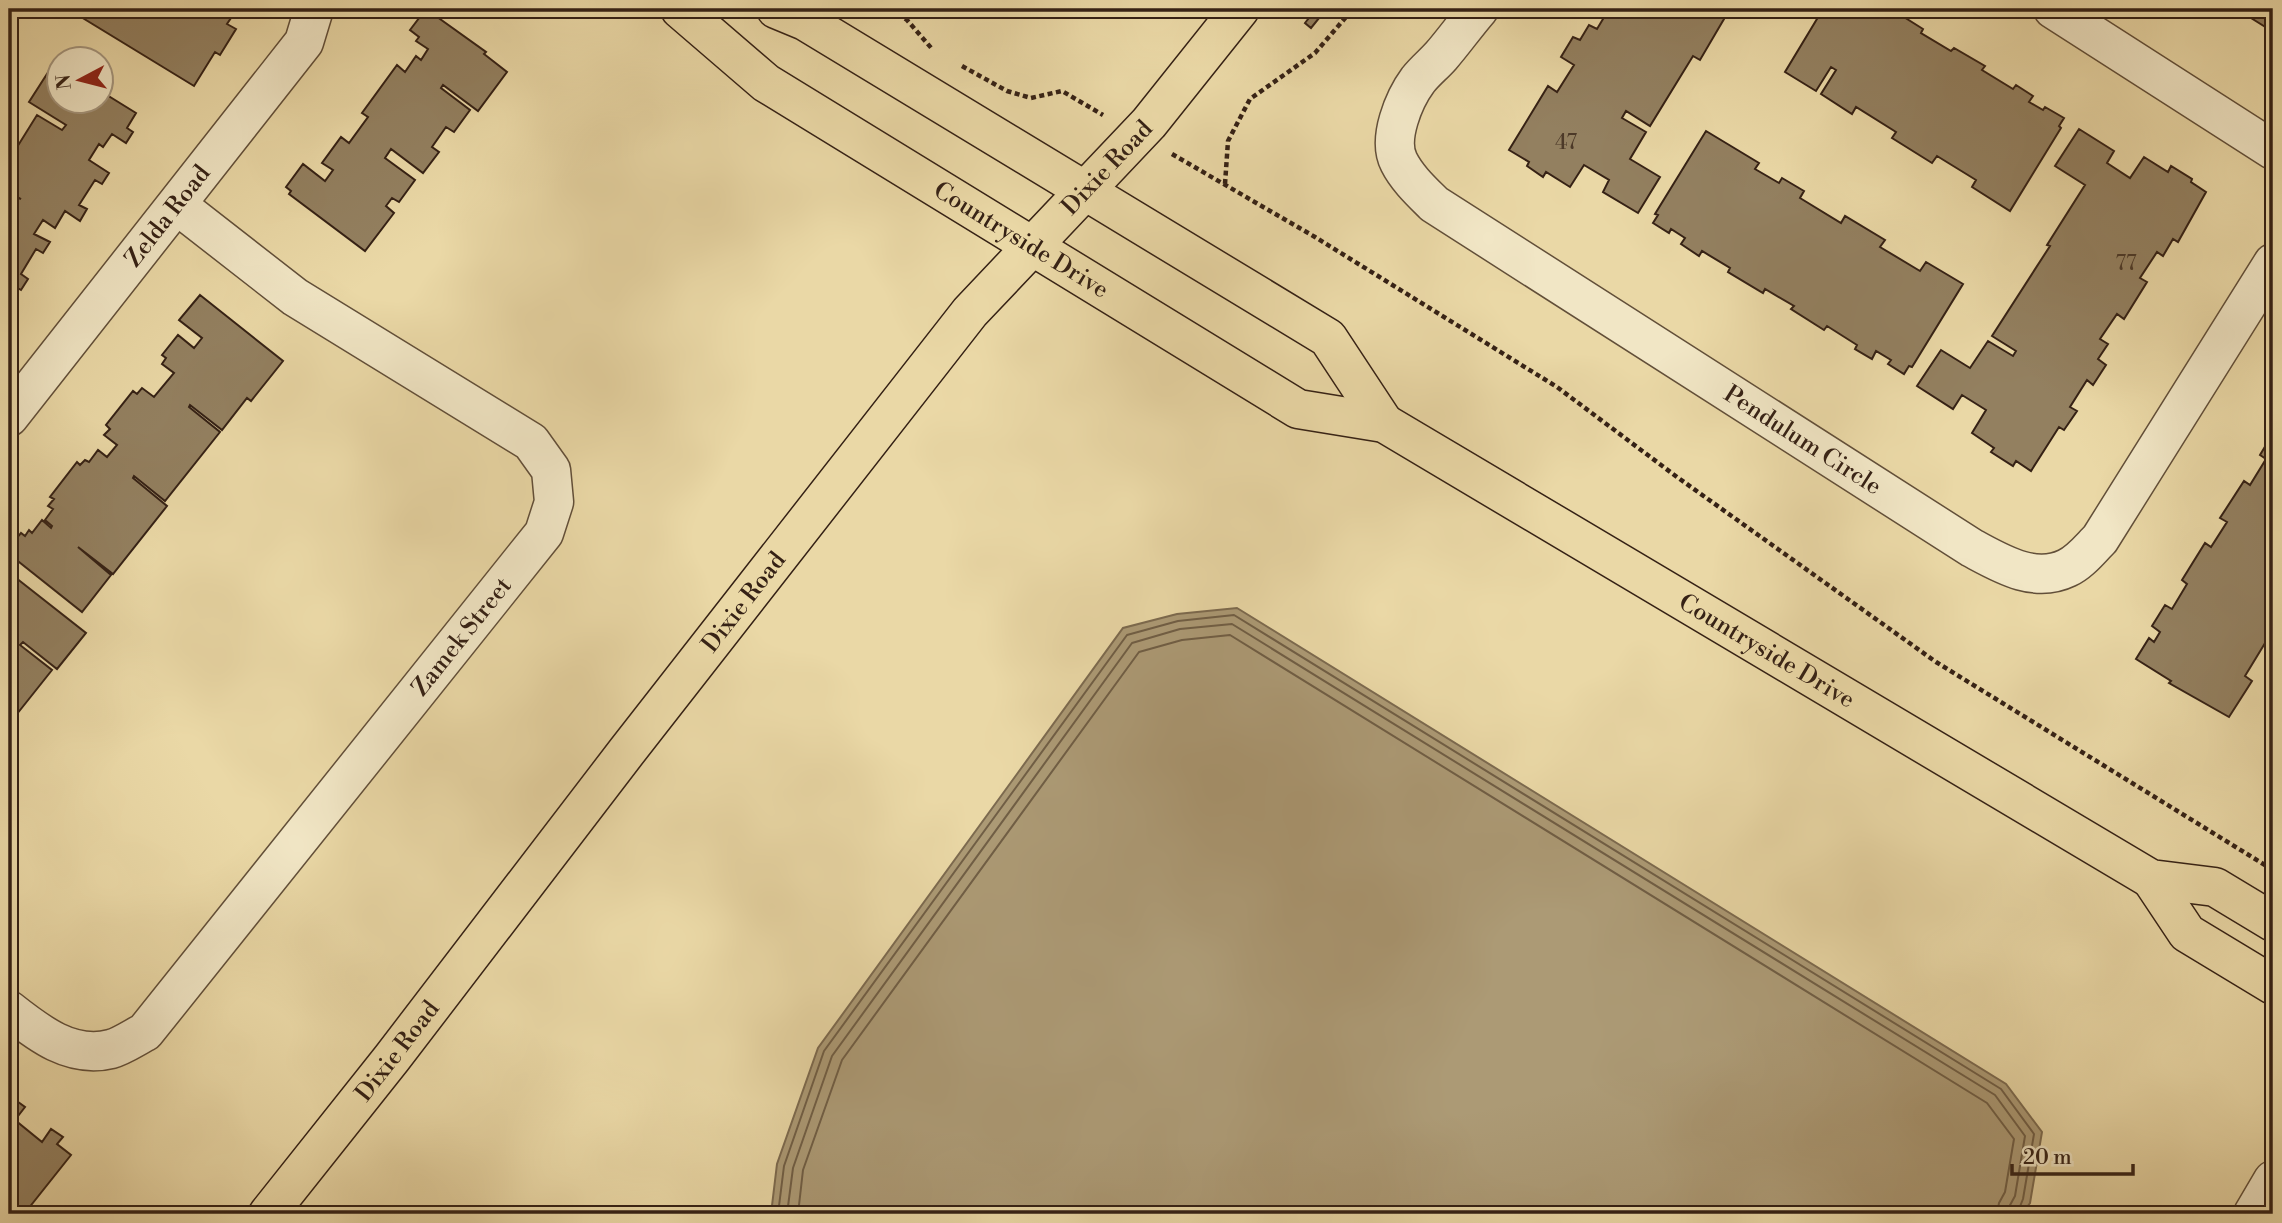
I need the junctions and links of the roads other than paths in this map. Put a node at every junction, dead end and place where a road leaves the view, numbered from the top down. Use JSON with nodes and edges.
{"nodes":[{"id":1,"x":314,"y":9,"type":"edge"},
{"id":2,"x":680,"y":9,"type":"edge"},
{"id":3,"x":776,"y":9,"type":"edge"},
{"id":4,"x":1240,"y":9,"type":"edge"},
{"id":5,"x":1479,"y":9,"type":"edge"},
{"id":6,"x":2053,"y":9,"type":"edge"},
{"id":7,"x":2273,"y":150,"type":"edge"},
{"id":8,"x":1084,"y":191,"type":"junction"},
{"id":9,"x":177,"y":205,"type":"junction"},
{"id":10,"x":1031,"y":247,"type":"junction"},
{"id":11,"x":2273,"y":263,"type":"edge"},
{"id":12,"x":9,"y":417,"type":"edge"},
{"id":13,"x":1384,"y":423,"type":"junction"},
{"id":14,"x":2151,"y":879,"type":"junction"},
{"id":15,"x":2273,"y":922,"type":"edge"},
{"id":16,"x":2273,"y":985,"type":"edge"},
{"id":17,"x":9,"y":1010,"type":"edge"},
{"id":18,"x":2273,"y":1180,"type":"edge"},
{"id":19,"x":268,"y":1214,"type":"edge"},
{"id":20,"x":2253,"y":1214,"type":"edge"}],
"edges":[{"from":1,"to":9,"type":"street","name":"Zelda Road"},
{"from":2,"to":10,"type":"main road","name":"Countryside Drive"},
{"from":3,"to":8,"type":"main road","name":"Countryside Drive"},
{"from":4,"to":8,"type":"main road","name":"Dixie Road"},
{"from":5,"to":11,"type":"street","name":"Pendulum Circle"},
{"from":6,"to":7,"type":"street"},
{"from":8,"to":10,"type":"main road","name":"Dixie Road"},
{"from":8,"to":13,"type":"main road","name":"Countryside Drive"},
{"from":9,"to":12,"type":"street","name":"Zelda Road"},
{"from":9,"to":17,"type":"street","name":"Zamek Street"},
{"from":10,"to":13,"type":"main road","name":"Countryside Drive"},
{"from":10,"to":19,"type":"main road","name":"Dixie Road"},
{"from":13,"to":14,"type":"main road","name":"Countryside Drive"},
{"from":14,"to":15,"type":"main road","name":"Countryside Drive"},
{"from":14,"to":16,"type":"main road","name":"Countryside Drive"},
{"from":18,"to":20,"type":"street"}]}
